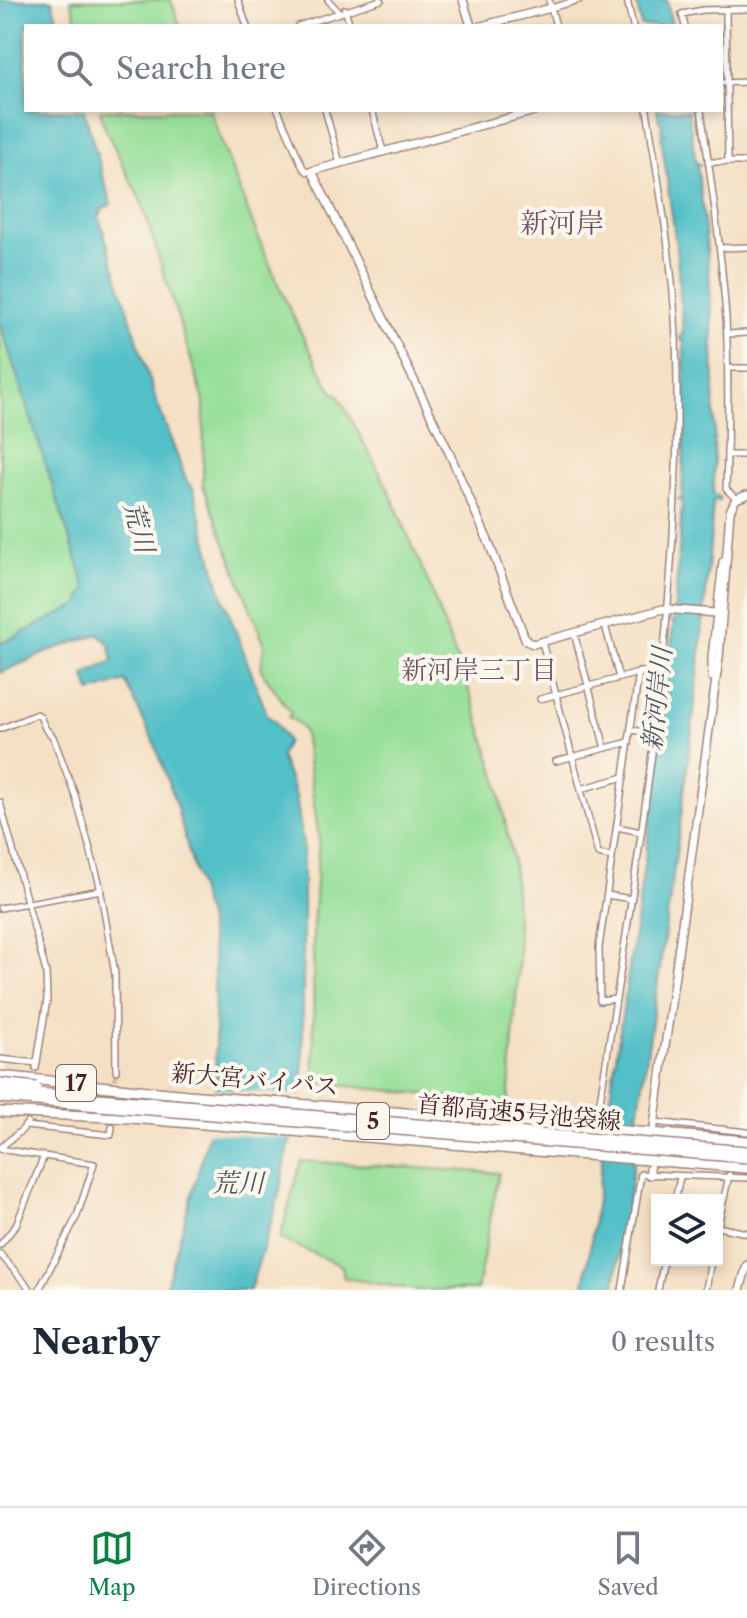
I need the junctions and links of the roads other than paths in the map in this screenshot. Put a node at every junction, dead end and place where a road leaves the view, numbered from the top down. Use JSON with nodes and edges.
{"nodes":[{"id":1,"x":238,"y":0,"type":"edge"},
{"id":2,"x":328,"y":0,"type":"edge"},
{"id":3,"x":381,"y":0,"type":"edge"},
{"id":4,"x":463,"y":0,"type":"edge"},
{"id":5,"x":579,"y":0,"type":"edge"},
{"id":6,"x":627,"y":0,"type":"edge"},
{"id":7,"x":700,"y":0,"type":"edge"},
{"id":8,"x":550,"y":4,"type":"edge"},
{"id":9,"x":747,"y":9,"type":"edge"},
{"id":10,"x":703,"y":10,"type":"junction"},
{"id":11,"x":726,"y":10,"type":"junction"},
{"id":12,"x":342,"y":11,"type":"junction"},
{"id":13,"x":246,"y":24,"type":"edge"},
{"id":14,"x":304,"y":24,"type":"edge"},
{"id":15,"x":349,"y":24,"type":"edge"},
{"id":16,"x":470,"y":24,"type":"edge"},
{"id":17,"x":487,"y":24,"type":"edge"},
{"id":18,"x":555,"y":24,"type":"edge"},
{"id":19,"x":633,"y":24,"type":"edge"},
{"id":20,"x":684,"y":24,"type":"edge"},
{"id":21,"x":747,"y":82,"type":"edge"},
{"id":22,"x":724,"y":83,"type":"edge"},
{"id":23,"x":280,"y":112,"type":"edge"},
{"id":24,"x":326,"y":112,"type":"edge"},
{"id":25,"x":373,"y":112,"type":"edge"},
{"id":26,"x":495,"y":112,"type":"edge"},
{"id":27,"x":531,"y":112,"type":"edge"},
{"id":28,"x":647,"y":112,"type":"edge"},
{"id":29,"x":701,"y":112,"type":"edge"},
{"id":30,"x":497,"y":121,"type":"junction"},
{"id":31,"x":383,"y":151,"type":"junction"},
{"id":32,"x":708,"y":162,"type":"junction"},
{"id":33,"x":728,"y":162,"type":"junction"},
{"id":34,"x":747,"y":162,"type":"edge"},
{"id":35,"x":340,"y":163,"type":"junction"},
{"id":36,"x":312,"y":171,"type":"junction"},
{"id":37,"x":747,"y":247,"type":"edge"},
{"id":38,"x":720,"y":248,"type":"junction"},
{"id":39,"x":747,"y":333,"type":"edge"},
{"id":40,"x":727,"y":334,"type":"junction"},
{"id":41,"x":728,"y":368,"type":"junction"},
{"id":42,"x":747,"y":368,"type":"edge"},
{"id":43,"x":727,"y":455,"type":"junction"},
{"id":44,"x":747,"y":455,"type":"edge"},
{"id":45,"x":747,"y":495,"type":"edge"},
{"id":46,"x":736,"y":499,"type":"junction"},
{"id":47,"x":728,"y":541,"type":"junction"},
{"id":48,"x":667,"y":609,"type":"junction"},
{"id":49,"x":715,"y":613,"type":"junction"},
{"id":50,"x":605,"y":625,"type":"junction"},
{"id":51,"x":574,"y":633,"type":"junction"},
{"id":52,"x":542,"y":642,"type":"junction"},
{"id":53,"x":661,"y":667,"type":"junction"},
{"id":54,"x":639,"y":672,"type":"junction"},
{"id":55,"x":619,"y":678,"type":"junction"},
{"id":56,"x":588,"y":686,"type":"junction"},
{"id":57,"x":556,"y":695,"type":"junction"},
{"id":58,"x":540,"y":699,"type":"dead end"},
{"id":59,"x":713,"y":699,"type":"junction"},
{"id":60,"x":0,"y":729,"type":"edge"},
{"id":61,"x":631,"y":730,"type":"junction"},
{"id":62,"x":653,"y":733,"type":"junction"},
{"id":63,"x":629,"y":742,"type":"junction"},
{"id":64,"x":605,"y":748,"type":"junction"},
{"id":65,"x":572,"y":757,"type":"junction"},
{"id":66,"x":556,"y":761,"type":"dead end"},
{"id":67,"x":624,"y":777,"type":"junction"},
{"id":68,"x":581,"y":789,"type":"junction"},
{"id":69,"x":0,"y":802,"type":"edge"},
{"id":70,"x":617,"y":827,"type":"junction"},
{"id":71,"x":641,"y":832,"type":"junction"},
{"id":72,"x":612,"y":857,"type":"junction"},
{"id":73,"x":101,"y":890,"type":"junction"},
{"id":74,"x":607,"y":895,"type":"junction"},
{"id":75,"x":631,"y":899,"type":"junction"},
{"id":76,"x":28,"y":903,"type":"junction"},
{"id":77,"x":0,"y":908,"type":"edge"},
{"id":78,"x":615,"y":999,"type":"junction"},
{"id":79,"x":0,"y":1059,"type":"edge"},
{"id":80,"x":116,"y":1071,"type":"tunnel mouth"},
{"id":81,"x":0,"y":1076,"type":"edge"},
{"id":82,"x":0,"y":1083,"type":"edge"},
{"id":83,"x":0,"y":1090,"type":"edge"},
{"id":84,"x":0,"y":1098,"type":"edge"},
{"id":85,"x":109,"y":1103,"type":"junction"},
{"id":86,"x":0,"y":1104,"type":"edge"},
{"id":87,"x":595,"y":1108,"type":"dead end"},
{"id":88,"x":0,"y":1112,"type":"edge"},
{"id":89,"x":112,"y":1127,"type":"dead end"},
{"id":90,"x":652,"y":1127,"type":"junction"},
{"id":91,"x":747,"y":1132,"type":"edge"},
{"id":92,"x":747,"y":1141,"type":"edge"},
{"id":93,"x":0,"y":1148,"type":"edge"},
{"id":94,"x":747,"y":1151,"type":"edge"},
{"id":95,"x":44,"y":1156,"type":"junction"},
{"id":96,"x":747,"y":1158,"type":"edge"},
{"id":97,"x":747,"y":1168,"type":"edge"},
{"id":98,"x":729,"y":1176,"type":"junction"},
{"id":99,"x":680,"y":1177,"type":"junction"},
{"id":100,"x":747,"y":1178,"type":"edge"},
{"id":101,"x":676,"y":1194,"type":"edge"},
{"id":102,"x":723,"y":1203,"type":"edge"},
{"id":103,"x":723,"y":1227,"type":"edge"},
{"id":104,"x":747,"y":1233,"type":"edge"},
{"id":105,"x":0,"y":1245,"type":"edge"},
{"id":106,"x":0,"y":1254,"type":"edge"},
{"id":107,"x":747,"y":1265,"type":"edge"},
{"id":108,"x":663,"y":1266,"type":"edge"},
{"id":109,"x":710,"y":1266,"type":"edge"},
{"id":110,"x":31,"y":1290,"type":"edge"},
{"id":111,"x":39,"y":1290,"type":"edge"},
{"id":112,"x":622,"y":1290,"type":"edge"},
{"id":113,"x":658,"y":1290,"type":"edge"},
{"id":114,"x":706,"y":1290,"type":"edge"},
{"id":115,"x":740,"y":1290,"type":"edge"}],
"edges":[{"from":1,"to":13,"type":"street"},
{"from":2,"to":12,"type":"street"},
{"from":3,"to":12,"type":"street"},
{"from":4,"to":16,"type":"street"},
{"from":5,"to":8,"type":"street"},
{"from":6,"to":19,"type":"street"},
{"from":7,"to":10,"type":"street"},
{"from":8,"to":17,"type":"street"},
{"from":8,"to":18,"type":"street"},
{"from":9,"to":11,"type":"street"},
{"from":10,"to":11,"type":"street"},
{"from":10,"to":20,"type":"street"},
{"from":11,"to":22,"type":"street"},
{"from":12,"to":14,"type":"street"},
{"from":12,"to":15,"type":"street"},
{"from":21,"to":22,"type":"street"},
{"from":22,"to":33,"type":"street"},
{"from":23,"to":36,"type":"street"},
{"from":24,"to":35,"type":"street"},
{"from":25,"to":31,"type":"street"},
{"from":26,"to":30,"type":"street"},
{"from":27,"to":30,"type":"street"},
{"from":28,"to":48,"type":"street"},
{"from":29,"to":32,"type":"street"},
{"from":30,"to":31,"type":"street"},
{"from":31,"to":35,"type":"street"},
{"from":32,"to":33,"type":"street"},
{"from":32,"to":38,"type":"street"},
{"from":33,"to":34,"type":"street"},
{"from":35,"to":36,"type":"street"},
{"from":36,"to":52,"type":"street"},
{"from":37,"to":38,"type":"street"},
{"from":38,"to":40,"type":"street"},
{"from":39,"to":40,"type":"street"},
{"from":40,"to":41,"type":"street"},
{"from":41,"to":42,"type":"street"},
{"from":41,"to":43,"type":"street"},
{"from":43,"to":44,"type":"street"},
{"from":43,"to":46,"type":"street"},
{"from":45,"to":46,"type":"street"},
{"from":46,"to":47,"type":"street"},
{"from":47,"to":49,"type":"street"},
{"from":47,"to":59,"type":"street"},
{"from":48,"to":49,"type":"street"},
{"from":48,"to":50,"type":"street"},
{"from":48,"to":53,"type":"street"},
{"from":49,"to":59,"type":"street"},
{"from":50,"to":51,"type":"street"},
{"from":50,"to":55,"type":"street"},
{"from":51,"to":52,"type":"street"},
{"from":51,"to":56,"type":"street"},
{"from":52,"to":57,"type":"street"},
{"from":53,"to":54,"type":"street"},
{"from":53,"to":62,"type":"street"},
{"from":54,"to":55,"type":"street"},
{"from":54,"to":61,"type":"street"},
{"from":55,"to":56,"type":"street"},
{"from":56,"to":57,"type":"street"},
{"from":56,"to":64,"type":"street"},
{"from":57,"to":58,"type":"street"},
{"from":57,"to":65,"type":"street"},
{"from":59,"to":90,"type":"street"},
{"from":60,"to":73,"type":"street"},
{"from":61,"to":62,"type":"street"},
{"from":61,"to":63,"type":"street"},
{"from":62,"to":71,"type":"street"},
{"from":63,"to":64,"type":"street"},
{"from":63,"to":67,"type":"street"},
{"from":64,"to":65,"type":"street"},
{"from":65,"to":66,"type":"street"},
{"from":65,"to":68,"type":"street"},
{"from":67,"to":68,"type":"street"},
{"from":67,"to":70,"type":"street"},
{"from":68,"to":72,"type":"street"},
{"from":69,"to":76,"type":"street"},
{"from":70,"to":71,"type":"street"},
{"from":70,"to":72,"type":"street"},
{"from":71,"to":75,"type":"street"},
{"from":72,"to":74,"type":"street"},
{"from":73,"to":76,"type":"street"},
{"from":73,"to":80,"type":"street"},
{"from":74,"to":75,"type":"street"},
{"from":74,"to":78,"type":"street"},
{"from":75,"to":78,"type":"street"},
{"from":76,"to":77,"type":"street"},
{"from":76,"to":79,"type":"street"},
{"from":78,"to":87,"type":"street"},
{"from":81,"to":90,"type":"highway","name":"新大宮バイパス","number":"17"},
{"from":82,"to":85,"type":"highway","bridge":true},
{"from":83,"to":85,"type":"highway","name":"首都高速5号池袋線","number":"5","bridge":true},
{"from":84,"to":85,"type":"highway","name":"首都高速5号池袋線","number":"5","bridge":true},
{"from":85,"to":86,"type":"highway","bridge":true},
{"from":85,"to":94,"type":"highway","name":"首都高速5号池袋線","number":"5","bridge":true},
{"from":85,"to":96,"type":"highway","name":"首都高速5号池袋線","number":"5","bridge":true},
{"from":88,"to":97,"type":"highway","name":"新大宮バイパス","number":"17"},
{"from":89,"to":93,"type":"street"},
{"from":90,"to":91,"type":"street"},
{"from":90,"to":92,"type":"highway","name":"新大宮バイパス","number":"17"},
{"from":93,"to":95,"type":"street"},
{"from":95,"to":105,"type":"street"},
{"from":95,"to":111,"type":"street"},
{"from":98,"to":99,"type":"street"},
{"from":98,"to":100,"type":"street"},
{"from":98,"to":102,"type":"street"},
{"from":99,"to":101,"type":"street"},
{"from":99,"to":112,"type":"street"},
{"from":103,"to":104,"type":"street"},
{"from":106,"to":110,"type":"street"},
{"from":107,"to":115,"type":"street"},
{"from":108,"to":113,"type":"street"},
{"from":109,"to":114,"type":"street"}]}
